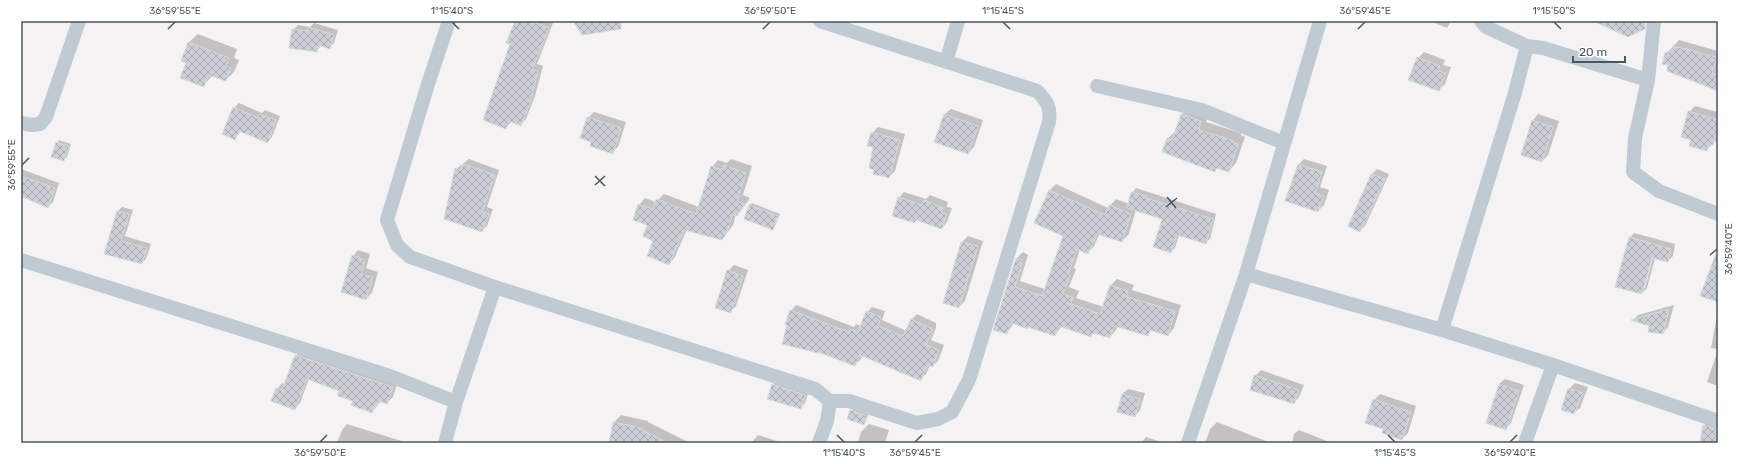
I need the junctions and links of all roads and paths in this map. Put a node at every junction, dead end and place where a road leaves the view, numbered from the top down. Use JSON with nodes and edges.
{"nodes":[{"id":1,"x":79,"y":21,"type":"edge"},
{"id":2,"x":450,"y":21,"type":"edge"},
{"id":3,"x":820,"y":21,"type":"edge"},
{"id":4,"x":958,"y":21,"type":"edge"},
{"id":5,"x":1320,"y":21,"type":"edge"},
{"id":6,"x":1481,"y":21,"type":"edge"},
{"id":7,"x":1654,"y":21,"type":"edge"},
{"id":8,"x":1527,"y":46,"type":"junction"},
{"id":9,"x":946,"y":62,"type":"junction"},
{"id":10,"x":1648,"y":80,"type":"junction"},
{"id":11,"x":1097,"y":86,"type":"dead end"},
{"id":12,"x":21,"y":123,"type":"edge"},
{"id":13,"x":1284,"y":143,"type":"junction"},
{"id":14,"x":1718,"y":214,"type":"edge"},
{"id":15,"x":21,"y":260,"type":"edge"},
{"id":16,"x":1246,"y":274,"type":"junction"},
{"id":17,"x":495,"y":287,"type":"junction"},
{"id":18,"x":1442,"y":330,"type":"junction"},
{"id":19,"x":1553,"y":365,"type":"junction"},
{"id":20,"x":830,"y":401,"type":"junction"},
{"id":21,"x":456,"y":402,"type":"junction"},
{"id":22,"x":1718,"y":420,"type":"edge"},
{"id":23,"x":445,"y":443,"type":"edge"},
{"id":24,"x":819,"y":443,"type":"edge"},
{"id":25,"x":1188,"y":443,"type":"edge"},
{"id":26,"x":1525,"y":443,"type":"edge"}],
"edges":[{"from":1,"to":12,"type":"street"},
{"from":2,"to":17,"type":"street"},
{"from":3,"to":9,"type":"street"},
{"from":4,"to":9,"type":"street"},
{"from":5,"to":13,"type":"street"},
{"from":6,"to":8,"type":"street"},
{"from":7,"to":10,"type":"street"},
{"from":8,"to":10,"type":"street"},
{"from":8,"to":18,"type":"street"},
{"from":9,"to":20,"type":"street"},
{"from":10,"to":14,"type":"street"},
{"from":11,"to":13,"type":"street"},
{"from":13,"to":16,"type":"street"},
{"from":15,"to":21,"type":"street"},
{"from":16,"to":18,"type":"street"},
{"from":16,"to":25,"type":"street"},
{"from":17,"to":20,"type":"street"},
{"from":17,"to":21,"type":"street"},
{"from":18,"to":19,"type":"street"},
{"from":19,"to":22,"type":"street"},
{"from":19,"to":26,"type":"street"},
{"from":20,"to":24,"type":"street"},
{"from":21,"to":23,"type":"street"}]}
